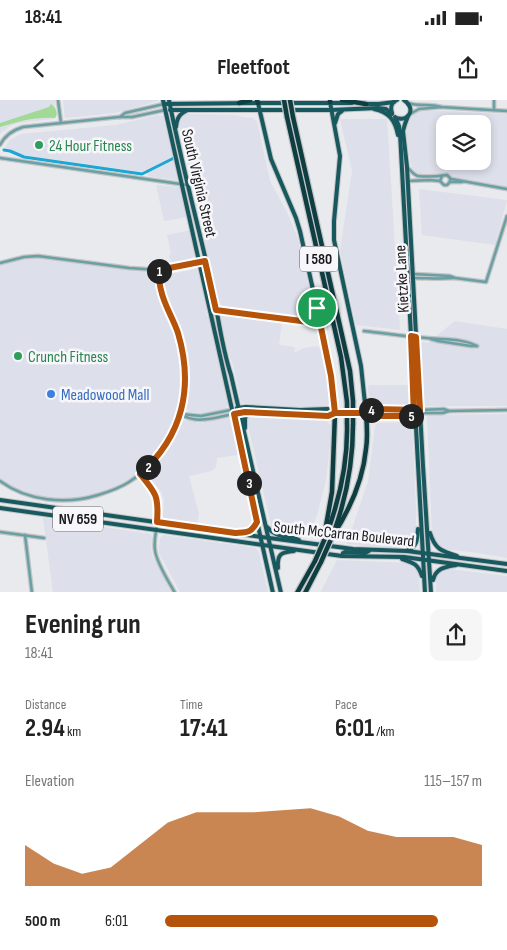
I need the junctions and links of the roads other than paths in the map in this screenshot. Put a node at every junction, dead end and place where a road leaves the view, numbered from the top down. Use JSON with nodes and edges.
{"nodes":[{"id":1,"x":58,"y":100,"type":"edge"},
{"id":2,"x":250,"y":100,"type":"edge"},
{"id":3,"x":284,"y":100,"type":"edge"},
{"id":4,"x":290,"y":100,"type":"edge"},
{"id":5,"x":342,"y":100,"type":"edge"},
{"id":6,"x":494,"y":100,"type":"edge"},
{"id":7,"x":258,"y":101,"type":"edge"},
{"id":8,"x":330,"y":101,"type":"edge"},
{"id":9,"x":395,"y":101,"type":"edge"},
{"id":10,"x":406,"y":101,"type":"edge"},
{"id":11,"x":164,"y":102,"type":"edge"},
{"id":12,"x":169,"y":102,"type":"edge"},
{"id":13,"x":239,"y":103,"type":"junction"},
{"id":14,"x":368,"y":106,"type":"junction"},
{"id":15,"x":441,"y":107,"type":"junction"},
{"id":16,"x":165,"y":110,"type":"junction"},
{"id":17,"x":171,"y":110,"type":"junction"},
{"id":18,"x":190,"y":110,"type":"junction"},
{"id":19,"x":260,"y":110,"type":"junction"},
{"id":20,"x":331,"y":110,"type":"junction"},
{"id":21,"x":344,"y":110,"type":"junction"},
{"id":22,"x":494,"y":110,"type":"junction"},
{"id":23,"x":507,"y":111,"type":"edge"},
{"id":24,"x":409,"y":115,"type":"junction"},
{"id":25,"x":394,"y":116,"type":"junction"},
{"id":26,"x":119,"y":118,"type":"junction"},
{"id":27,"x":61,"y":123,"type":"junction"},
{"id":28,"x":176,"y":132,"type":"junction"},
{"id":29,"x":336,"y":136,"type":"junction"},
{"id":30,"x":400,"y":141,"type":"junction"},
{"id":31,"x":0,"y":144,"type":"edge"},
{"id":32,"x":0,"y":158,"type":"edge"},
{"id":33,"x":407,"y":167,"type":"junction"},
{"id":34,"x":442,"y":176,"type":"junction"},
{"id":35,"x":408,"y":181,"type":"junction"},
{"id":36,"x":440,"y":181,"type":"junction"},
{"id":37,"x":450,"y":181,"type":"junction"},
{"id":38,"x":185,"y":184,"type":"junction"},
{"id":39,"x":507,"y":189,"type":"edge"},
{"id":40,"x":507,"y":216,"type":"edge"},
{"id":41,"x":205,"y":261,"type":"junction"},
{"id":42,"x":200,"y":262,"type":"junction"},
{"id":43,"x":0,"y":264,"type":"edge"},
{"id":44,"x":159,"y":270,"type":"junction"},
{"id":45,"x":413,"y":276,"type":"junction"},
{"id":46,"x":317,"y":308,"type":"junction"},
{"id":47,"x":216,"y":310,"type":"junction"},
{"id":48,"x":309,"y":322,"type":"junction"},
{"id":49,"x":322,"y":328,"type":"junction"},
{"id":50,"x":364,"y":331,"type":"dead end"},
{"id":51,"x":411,"y":336,"type":"junction"},
{"id":52,"x":416,"y":337,"type":"junction"},
{"id":53,"x":429,"y":339,"type":"junction"},
{"id":54,"x":414,"y":410,"type":"junction"},
{"id":55,"x":507,"y":410,"type":"edge"},
{"id":56,"x":236,"y":411,"type":"junction"},
{"id":57,"x":420,"y":411,"type":"junction"},
{"id":58,"x":249,"y":412,"type":"junction"},
{"id":59,"x":335,"y":413,"type":"junction"},
{"id":60,"x":366,"y":413,"type":"junction"},
{"id":61,"x":180,"y":414,"type":"junction"},
{"id":62,"x":414,"y":416,"type":"junction"},
{"id":63,"x":245,"y":437,"type":"junction"},
{"id":64,"x":140,"y":474,"type":"junction"},
{"id":65,"x":0,"y":480,"type":"edge"},
{"id":66,"x":0,"y":500,"type":"edge"},
{"id":67,"x":0,"y":508,"type":"edge"},
{"id":68,"x":420,"y":519,"type":"junction"},
{"id":69,"x":157,"y":522,"type":"junction"},
{"id":70,"x":257,"y":522,"type":"junction"},
{"id":71,"x":266,"y":524,"type":"junction"},
{"id":72,"x":427,"y":526,"type":"junction"},
{"id":73,"x":156,"y":530,"type":"junction"},
{"id":74,"x":0,"y":532,"type":"edge"},
{"id":75,"x":235,"y":533,"type":"junction"},
{"id":76,"x":25,"y":535,"type":"junction"},
{"id":77,"x":326,"y":536,"type":"junction"},
{"id":78,"x":260,"y":537,"type":"junction"},
{"id":79,"x":332,"y":537,"type":"junction"},
{"id":80,"x":44,"y":538,"type":"dead end"},
{"id":81,"x":269,"y":538,"type":"junction"},
{"id":82,"x":303,"y":542,"type":"junction"},
{"id":83,"x":262,"y":545,"type":"junction"},
{"id":84,"x":271,"y":546,"type":"junction"},
{"id":85,"x":371,"y":550,"type":"junction"},
{"id":86,"x":306,"y":551,"type":"junction"},
{"id":87,"x":404,"y":551,"type":"junction"},
{"id":88,"x":422,"y":553,"type":"junction"},
{"id":89,"x":429,"y":554,"type":"junction"},
{"id":90,"x":342,"y":556,"type":"junction"},
{"id":91,"x":398,"y":557,"type":"junction"},
{"id":92,"x":423,"y":560,"type":"junction"},
{"id":93,"x":471,"y":560,"type":"junction"},
{"id":94,"x":430,"y":561,"type":"junction"},
{"id":95,"x":461,"y":565,"type":"junction"},
{"id":96,"x":507,"y":568,"type":"edge"},
{"id":97,"x":424,"y":581,"type":"junction"},
{"id":98,"x":280,"y":585,"type":"junction"},
{"id":99,"x":32,"y":592,"type":"edge"},
{"id":100,"x":175,"y":592,"type":"edge"},
{"id":101,"x":273,"y":592,"type":"edge"},
{"id":102,"x":281,"y":592,"type":"edge"},
{"id":103,"x":298,"y":592,"type":"edge"},
{"id":104,"x":304,"y":592,"type":"edge"},
{"id":105,"x":424,"y":592,"type":"edge"},
{"id":106,"x":432,"y":592,"type":"edge"}],
"edges":[{"from":1,"to":27,"type":"street"},
{"from":2,"to":13,"type":"highway"},
{"from":3,"to":77,"type":"highway","number":"I 580","bridge":true},
{"from":4,"to":79,"type":"highway","number":"I 580","bridge":true},
{"from":5,"to":14,"type":"highway"},
{"from":6,"to":22,"type":"street"},
{"from":7,"to":8,"type":"main road"},
{"from":7,"to":13,"type":"main road"},
{"from":7,"to":19,"type":"main road"},
{"from":8,"to":14,"type":"main road"},
{"from":8,"to":20,"type":"main road"},
{"from":9,"to":14,"type":"main road"},
{"from":9,"to":25,"type":"main road"},
{"from":10,"to":15,"type":"street"},
{"from":10,"to":24,"type":"main road","name":"Kietzke Lane"},
{"from":11,"to":12,"type":"main road"},
{"from":11,"to":16,"type":"main road","name":"South Virginia Street"},
{"from":11,"to":26,"type":"street"},
{"from":12,"to":13,"type":"main road"},
{"from":12,"to":17,"type":"main road","name":"South Virginia Street"},
{"from":14,"to":21,"type":"main road"},
{"from":14,"to":25,"type":"main road"},
{"from":14,"to":30,"type":"main road"},
{"from":15,"to":22,"type":"street"},
{"from":15,"to":24,"type":"street"},
{"from":16,"to":17,"type":"main road"},
{"from":16,"to":26,"type":"street"},
{"from":16,"to":38,"type":"main road","name":"South Virginia Street"},
{"from":17,"to":18,"type":"main road"},
{"from":17,"to":28,"type":"main road","name":"South Virginia Street"},
{"from":18,"to":19,"type":"main road"},
{"from":18,"to":28,"type":"main road"},
{"from":19,"to":20,"type":"main road"},
{"from":19,"to":46,"type":"main road"},
{"from":20,"to":21,"type":"main road"},
{"from":20,"to":29,"type":"main road"},
{"from":21,"to":29,"type":"main road"},
{"from":22,"to":23,"type":"street"},
{"from":24,"to":25,"type":"main road"},
{"from":24,"to":33,"type":"main road","name":"Kietzke Lane"},
{"from":25,"to":30,"type":"main road","name":"Kietzke Lane"},
{"from":26,"to":27,"type":"street"},
{"from":27,"to":31,"type":"street"},
{"from":28,"to":38,"type":"main road","name":"South Virginia Street"},
{"from":29,"to":60,"type":"main road"},
{"from":30,"to":51,"type":"main road","name":"Kietzke Lane"},
{"from":32,"to":38,"type":"street"},
{"from":33,"to":34,"type":"street"},
{"from":33,"to":35,"type":"main road","name":"Kietzke Lane"},
{"from":34,"to":36,"type":"street"},
{"from":34,"to":37,"type":"street"},
{"from":35,"to":36,"type":"street"},
{"from":35,"to":45,"type":"main road","name":"Kietzke Lane"},
{"from":36,"to":37,"type":"street"},
{"from":37,"to":39,"type":"street"},
{"from":38,"to":41,"type":"main road","name":"South Virginia Street"},
{"from":38,"to":42,"type":"main road","name":"South Virginia Street"},
{"from":40,"to":45,"type":"street"},
{"from":41,"to":42,"type":"street"},
{"from":41,"to":47,"type":"main road","name":"South Virginia Street"},
{"from":42,"to":44,"type":"street"},
{"from":42,"to":56,"type":"main road","name":"South Virginia Street"},
{"from":43,"to":44,"type":"street"},
{"from":44,"to":61,"type":"street"},
{"from":45,"to":52,"type":"main road","name":"Kietzke Lane"},
{"from":46,"to":48,"type":"street"},
{"from":46,"to":49,"type":"main road"},
{"from":47,"to":48,"type":"street"},
{"from":47,"to":56,"type":"main road","name":"South Virginia Street"},
{"from":48,"to":49,"type":"street"},
{"from":49,"to":59,"type":"main road"},
{"from":50,"to":51,"type":"street"},
{"from":51,"to":52,"type":"street"},
{"from":51,"to":54,"type":"main road","name":"Kietzke Lane"},
{"from":52,"to":53,"type":"street"},
{"from":52,"to":57,"type":"main road","name":"Kietzke Lane"},
{"from":53,"to":53,"type":"street"},
{"from":54,"to":57,"type":"main road"},
{"from":54,"to":60,"type":"main road"},
{"from":54,"to":62,"type":"main road","name":"Kietzke Lane"},
{"from":55,"to":57,"type":"street"},
{"from":56,"to":58,"type":"main road"},
{"from":56,"to":59,"type":"main road"},
{"from":56,"to":61,"type":"street"},
{"from":56,"to":63,"type":"main road","name":"South Virginia Street"},
{"from":56,"to":70,"type":"main road","name":"South Virginia Street"},
{"from":57,"to":62,"type":"main road"},
{"from":57,"to":72,"type":"main road","name":"Kietzke Lane"},
{"from":58,"to":59,"type":"main road"},
{"from":58,"to":63,"type":"main road"},
{"from":59,"to":60,"type":"main road"},
{"from":59,"to":77,"type":"highway"},
{"from":60,"to":62,"type":"main road"},
{"from":60,"to":79,"type":"highway"},
{"from":61,"to":64,"type":"street"},
{"from":62,"to":68,"type":"main road","name":"Kietzke Lane"},
{"from":63,"to":71,"type":"main road","name":"South Virginia Street"},
{"from":64,"to":65,"type":"street"},
{"from":64,"to":69,"type":"street"},
{"from":66,"to":69,"type":"main road","name":"South McCarran Boulevard","number":"NV 659"},
{"from":67,"to":73,"type":"main road","name":"South McCarran Boulevard","number":"NV 659"},
{"from":68,"to":87,"type":"main road"},
{"from":68,"to":88,"type":"main road","name":"Kietzke Lane"},
{"from":69,"to":73,"type":"street"},
{"from":69,"to":75,"type":"main road","name":"South McCarran Boulevard","number":"NV 659"},
{"from":70,"to":75,"type":"main road"},
{"from":70,"to":78,"type":"main road","name":"South Virginia Street"},
{"from":71,"to":81,"type":"main road","name":"South Virginia Street"},
{"from":71,"to":82,"type":"main road"},
{"from":72,"to":89,"type":"main road","name":"Kietzke Lane"},
{"from":72,"to":93,"type":"main road"},
{"from":73,"to":83,"type":"main road","name":"South McCarran Boulevard","number":"NV 659"},
{"from":73,"to":100,"type":"street"},
{"from":74,"to":76,"type":"street"},
{"from":75,"to":78,"type":"main road","name":"South McCarran Boulevard","number":"NV 659"},
{"from":76,"to":80,"type":"street"},
{"from":76,"to":99,"type":"street"},
{"from":77,"to":103,"type":"highway","number":"I 580","bridge":true},
{"from":78,"to":81,"type":"main road","name":"South McCarran Boulevard","number":"NV 659"},
{"from":78,"to":83,"type":"main road","name":"South Virginia Street"},
{"from":79,"to":104,"type":"highway","number":"I 580","bridge":true},
{"from":81,"to":82,"type":"main road","name":"South McCarran Boulevard","number":"NV 659"},
{"from":81,"to":84,"type":"main road","name":"South Virginia Street"},
{"from":82,"to":85,"type":"main road","name":"South McCarran Boulevard","number":"NV 659"},
{"from":83,"to":84,"type":"main road","name":"South McCarran Boulevard","number":"NV 659"},
{"from":83,"to":101,"type":"main road","name":"South Virginia Street"},
{"from":84,"to":86,"type":"main road","name":"South McCarran Boulevard","number":"NV 659"},
{"from":84,"to":98,"type":"main road","name":"South Virginia Street"},
{"from":85,"to":87,"type":"main road","name":"South McCarran Boulevard","number":"NV 659"},
{"from":85,"to":90,"type":"main road"},
{"from":86,"to":90,"type":"main road","name":"South McCarran Boulevard","number":"NV 659"},
{"from":86,"to":98,"type":"main road"},
{"from":87,"to":88,"type":"main road","name":"South McCarran Boulevard","number":"NV 659"},
{"from":88,"to":89,"type":"main road","name":"South McCarran Boulevard","number":"NV 659"},
{"from":88,"to":92,"type":"main road","name":"Kietzke Lane"},
{"from":89,"to":93,"type":"main road","name":"South McCarran Boulevard","number":"NV 659"},
{"from":89,"to":94,"type":"main road","name":"Kietzke Lane"},
{"from":90,"to":91,"type":"main road","name":"South McCarran Boulevard","number":"NV 659"},
{"from":91,"to":92,"type":"main road","name":"South McCarran Boulevard","number":"NV 659"},
{"from":91,"to":97,"type":"main road"},
{"from":92,"to":94,"type":"main road","name":"South McCarran Boulevard","number":"NV 659"},
{"from":92,"to":97,"type":"main road","name":"Kietzke Lane"},
{"from":93,"to":96,"type":"main road","name":"South McCarran Boulevard","number":"NV 659"},
{"from":94,"to":95,"type":"main road","name":"South McCarran Boulevard","number":"NV 659"},
{"from":94,"to":106,"type":"main road","name":"Kietzke Lane"},
{"from":95,"to":96,"type":"main road","name":"South McCarran Boulevard","number":"NV 659"},
{"from":95,"to":106,"type":"main road"},
{"from":97,"to":105,"type":"main road","name":"Kietzke Lane"},
{"from":98,"to":102,"type":"main road","name":"South Virginia Street"}]}
